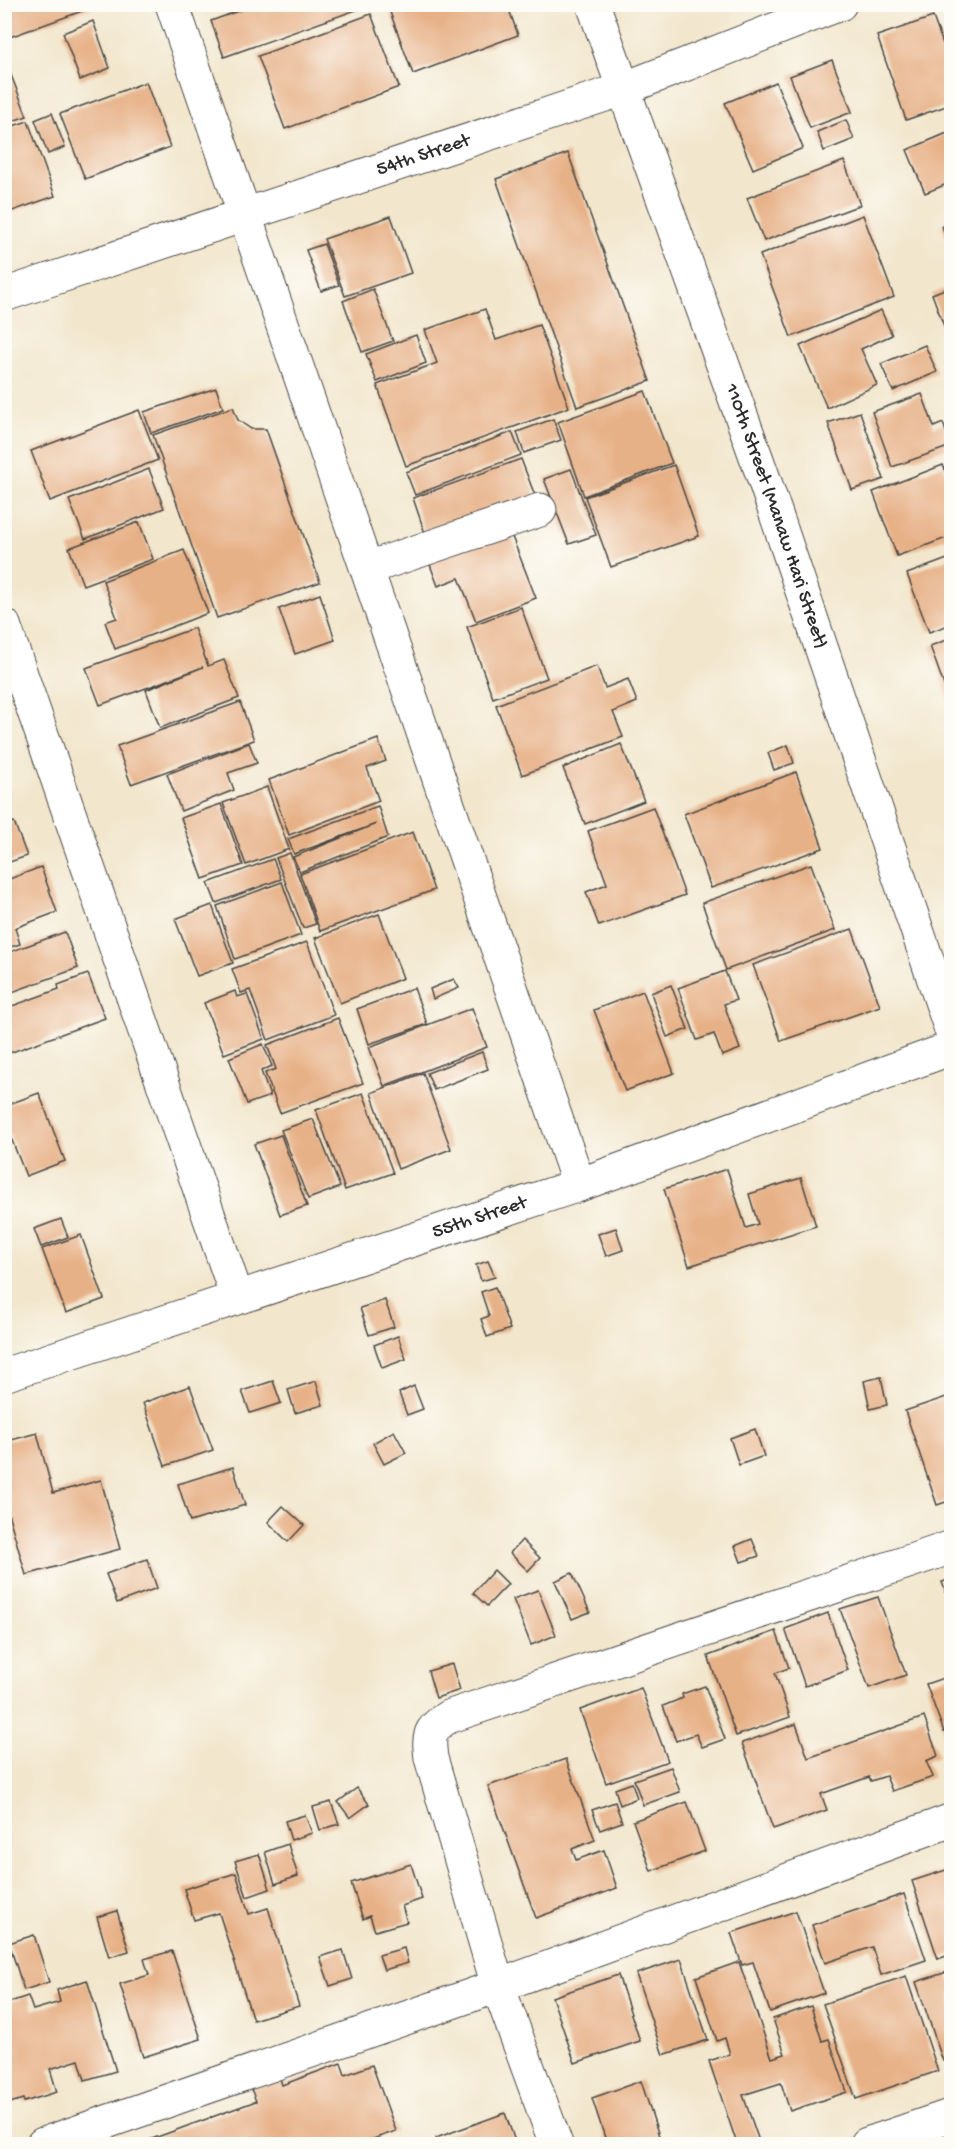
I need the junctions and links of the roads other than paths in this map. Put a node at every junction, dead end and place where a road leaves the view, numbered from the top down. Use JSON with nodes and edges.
{"nodes":[{"id":1,"x":172,"y":4,"type":"edge"},
{"id":2,"x":593,"y":4,"type":"edge"},
{"id":3,"x":840,"y":4,"type":"edge"},
{"id":4,"x":623,"y":88,"type":"junction"},
{"id":5,"x":246,"y":215,"type":"junction"},
{"id":6,"x":4,"y":295,"type":"edge"},
{"id":7,"x":540,"y":510,"type":"dead end"},
{"id":8,"x":368,"y":568,"type":"junction"},
{"id":9,"x":4,"y":625,"type":"edge"},
{"id":10,"x":951,"y":1033,"type":"edge"},
{"id":11,"x":951,"y":1048,"type":"edge"},
{"id":12,"x":579,"y":1185,"type":"junction"},
{"id":13,"x":237,"y":1297,"type":"junction"},
{"id":14,"x":4,"y":1375,"type":"edge"},
{"id":15,"x":951,"y":1546,"type":"edge"},
{"id":16,"x":951,"y":1820,"type":"edge"},
{"id":17,"x":498,"y":1986,"type":"junction"},
{"id":18,"x":951,"y":2115,"type":"edge"},
{"id":19,"x":43,"y":2145,"type":"edge"},
{"id":20,"x":556,"y":2145,"type":"edge"},
{"id":21,"x":867,"y":2145,"type":"edge"}],
"edges":[{"from":1,"to":5,"type":"street"},
{"from":2,"to":4,"type":"street","name":"110th Street (Manaw Hari Street)"},
{"from":3,"to":4,"type":"street","name":"54th Street"},
{"from":4,"to":5,"type":"street","name":"54th Street"},
{"from":4,"to":10,"type":"street","name":"110th Street (Manaw Hari Street)"},
{"from":5,"to":6,"type":"street","name":"54th Street"},
{"from":5,"to":8,"type":"street"},
{"from":7,"to":8,"type":"street"},
{"from":8,"to":12,"type":"street"},
{"from":9,"to":13,"type":"street"},
{"from":11,"to":12,"type":"street","name":"55th Street"},
{"from":12,"to":13,"type":"street","name":"55th Street"},
{"from":13,"to":14,"type":"street","name":"55th Street"},
{"from":15,"to":17,"type":"street"},
{"from":16,"to":17,"type":"street"},
{"from":17,"to":19,"type":"street"},
{"from":17,"to":20,"type":"street"},
{"from":18,"to":21,"type":"street"}]}
